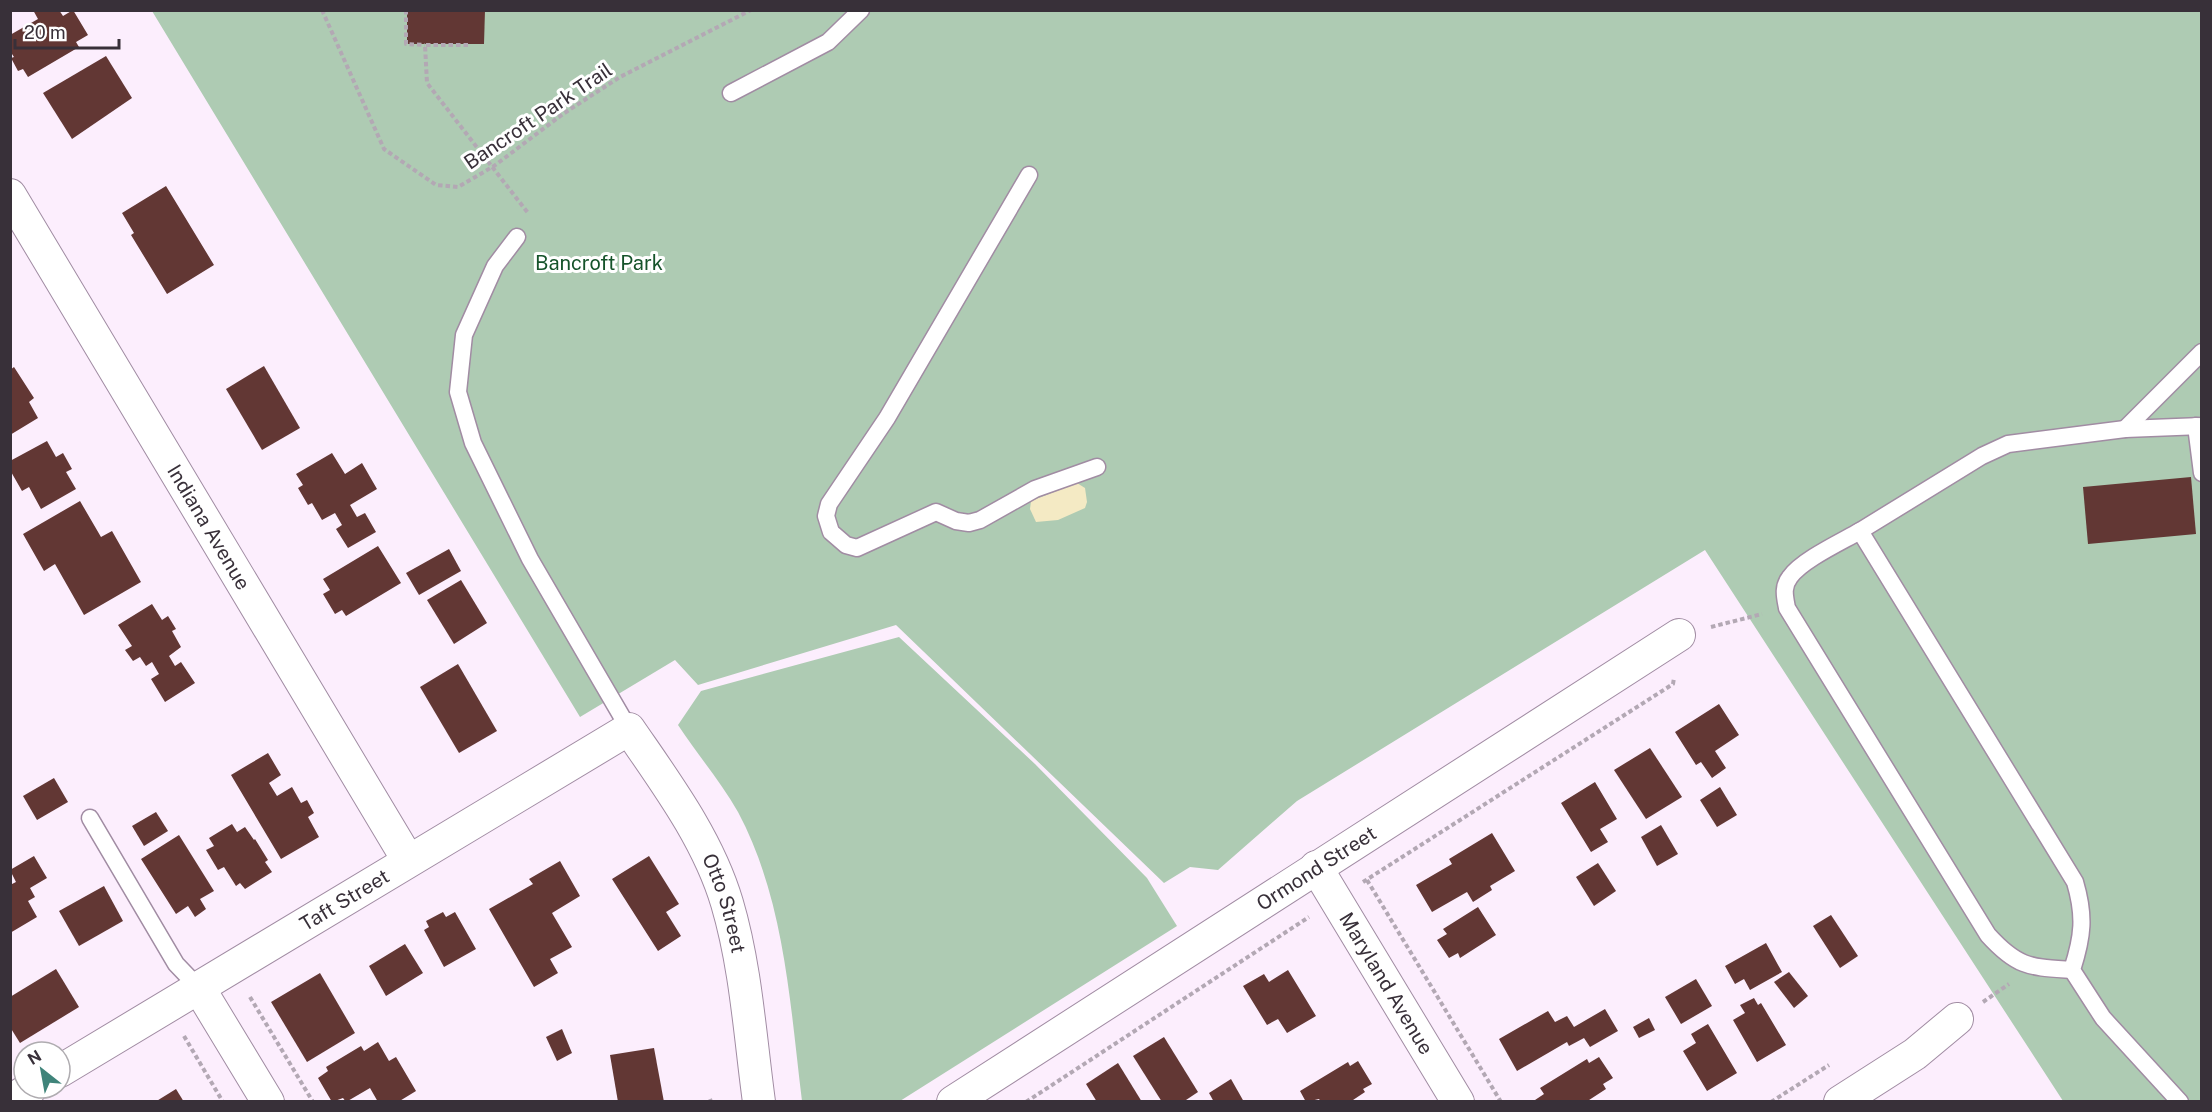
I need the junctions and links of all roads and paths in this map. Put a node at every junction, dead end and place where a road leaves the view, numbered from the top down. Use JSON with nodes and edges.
{"nodes":[{"id":1,"x":322,"y":10,"type":"edge"},
{"id":2,"x":406,"y":10,"type":"edge"},
{"id":3,"x":751,"y":10,"type":"edge"},
{"id":4,"x":861,"y":10,"type":"edge"},
{"id":5,"x":426,"y":45,"type":"junction"},
{"id":6,"x":468,"y":45,"type":"dead end"},
{"id":7,"x":731,"y":93,"type":"dead end"},
{"id":8,"x":494,"y":166,"type":"junction"},
{"id":9,"x":1029,"y":175,"type":"dead end"},
{"id":10,"x":10,"y":195,"type":"edge"},
{"id":11,"x":534,"y":220,"type":"dead end"},
{"id":12,"x":517,"y":237,"type":"dead end"},
{"id":13,"x":2202,"y":352,"type":"edge"},
{"id":14,"x":2199,"y":426,"type":"edge"},
{"id":15,"x":2125,"y":429,"type":"junction"},
{"id":16,"x":1097,"y":467,"type":"dead end"},
{"id":17,"x":2202,"y":472,"type":"edge"},
{"id":18,"x":1860,"y":531,"type":"junction"},
{"id":19,"x":1787,"y":608,"type":"junction"},
{"id":20,"x":1679,"y":635,"type":"joint"},
{"id":21,"x":628,"y":729,"type":"junction"},
{"id":22,"x":90,"y":818,"type":"dead end"},
{"id":23,"x":408,"y":860,"type":"junction"},
{"id":24,"x":1316,"y":867,"type":"junction"},
{"id":25,"x":1367,"y":880,"type":"dead end"},
{"id":26,"x":2033,"y":967,"type":"junction"},
{"id":27,"x":2072,"y":970,"type":"junction"},
{"id":28,"x":199,"y":988,"type":"junction"},
{"id":29,"x":248,"y":993,"type":"dead end"},
{"id":30,"x":1957,"y":1019,"type":"joint"},
{"id":31,"x":182,"y":1033,"type":"dead end"},
{"id":32,"x":72,"y":1064,"type":"edge"},
{"id":33,"x":1829,"y":1065,"type":"dead end"},
{"id":34,"x":223,"y":1101,"type":"edge"},
{"id":35,"x":268,"y":1101,"type":"edge"},
{"id":36,"x":313,"y":1101,"type":"edge"},
{"id":37,"x":759,"y":1101,"type":"edge"},
{"id":38,"x":953,"y":1101,"type":"edge"},
{"id":39,"x":1458,"y":1101,"type":"edge"},
{"id":40,"x":1501,"y":1101,"type":"edge"},
{"id":41,"x":1772,"y":1101,"type":"edge"},
{"id":42,"x":1840,"y":1101,"type":"edge"},
{"id":43,"x":2180,"y":1101,"type":"edge"}],
"edges":[{"from":1,"to":8,"type":"path","name":"Bancroft Park Trail"},
{"from":2,"to":5,"type":"path"},
{"from":3,"to":8,"type":"path","name":"Bancroft Park Trail"},
{"from":4,"to":7,"type":"lane"},
{"from":5,"to":6,"type":"path"},
{"from":5,"to":8,"type":"path"},
{"from":8,"to":11,"type":"path"},
{"from":9,"to":16,"type":"lane"},
{"from":10,"to":23,"type":"street","name":"Indiana Avenue"},
{"from":12,"to":21,"type":"lane"},
{"from":13,"to":15,"type":"lane"},
{"from":14,"to":15,"type":"lane"},
{"from":14,"to":17,"type":"lane"},
{"from":15,"to":18,"type":"lane"},
{"from":18,"to":19,"type":"lane"},
{"from":18,"to":27,"type":"lane"},
{"from":19,"to":20,"type":"path"},
{"from":19,"to":26,"type":"lane"},
{"from":20,"to":24,"type":"street","name":"Ormond Street"},
{"from":21,"to":23,"type":"street","name":"Taft Street"},
{"from":21,"to":37,"type":"street","name":"Otto Street"},
{"from":22,"to":28,"type":"lane"},
{"from":23,"to":28,"type":"street","name":"Taft Street"},
{"from":24,"to":38,"type":"street","name":"Ormond Street"},
{"from":24,"to":39,"type":"street","name":"Maryland Avenue"},
{"from":25,"to":40,"type":"path"},
{"from":26,"to":27,"type":"lane"},
{"from":26,"to":30,"type":"path"},
{"from":27,"to":43,"type":"lane"},
{"from":28,"to":32,"type":"street","name":"Taft Street"},
{"from":28,"to":35,"type":"street"},
{"from":29,"to":36,"type":"path"},
{"from":30,"to":42,"type":"street"},
{"from":31,"to":34,"type":"path"},
{"from":33,"to":41,"type":"path"}]}
